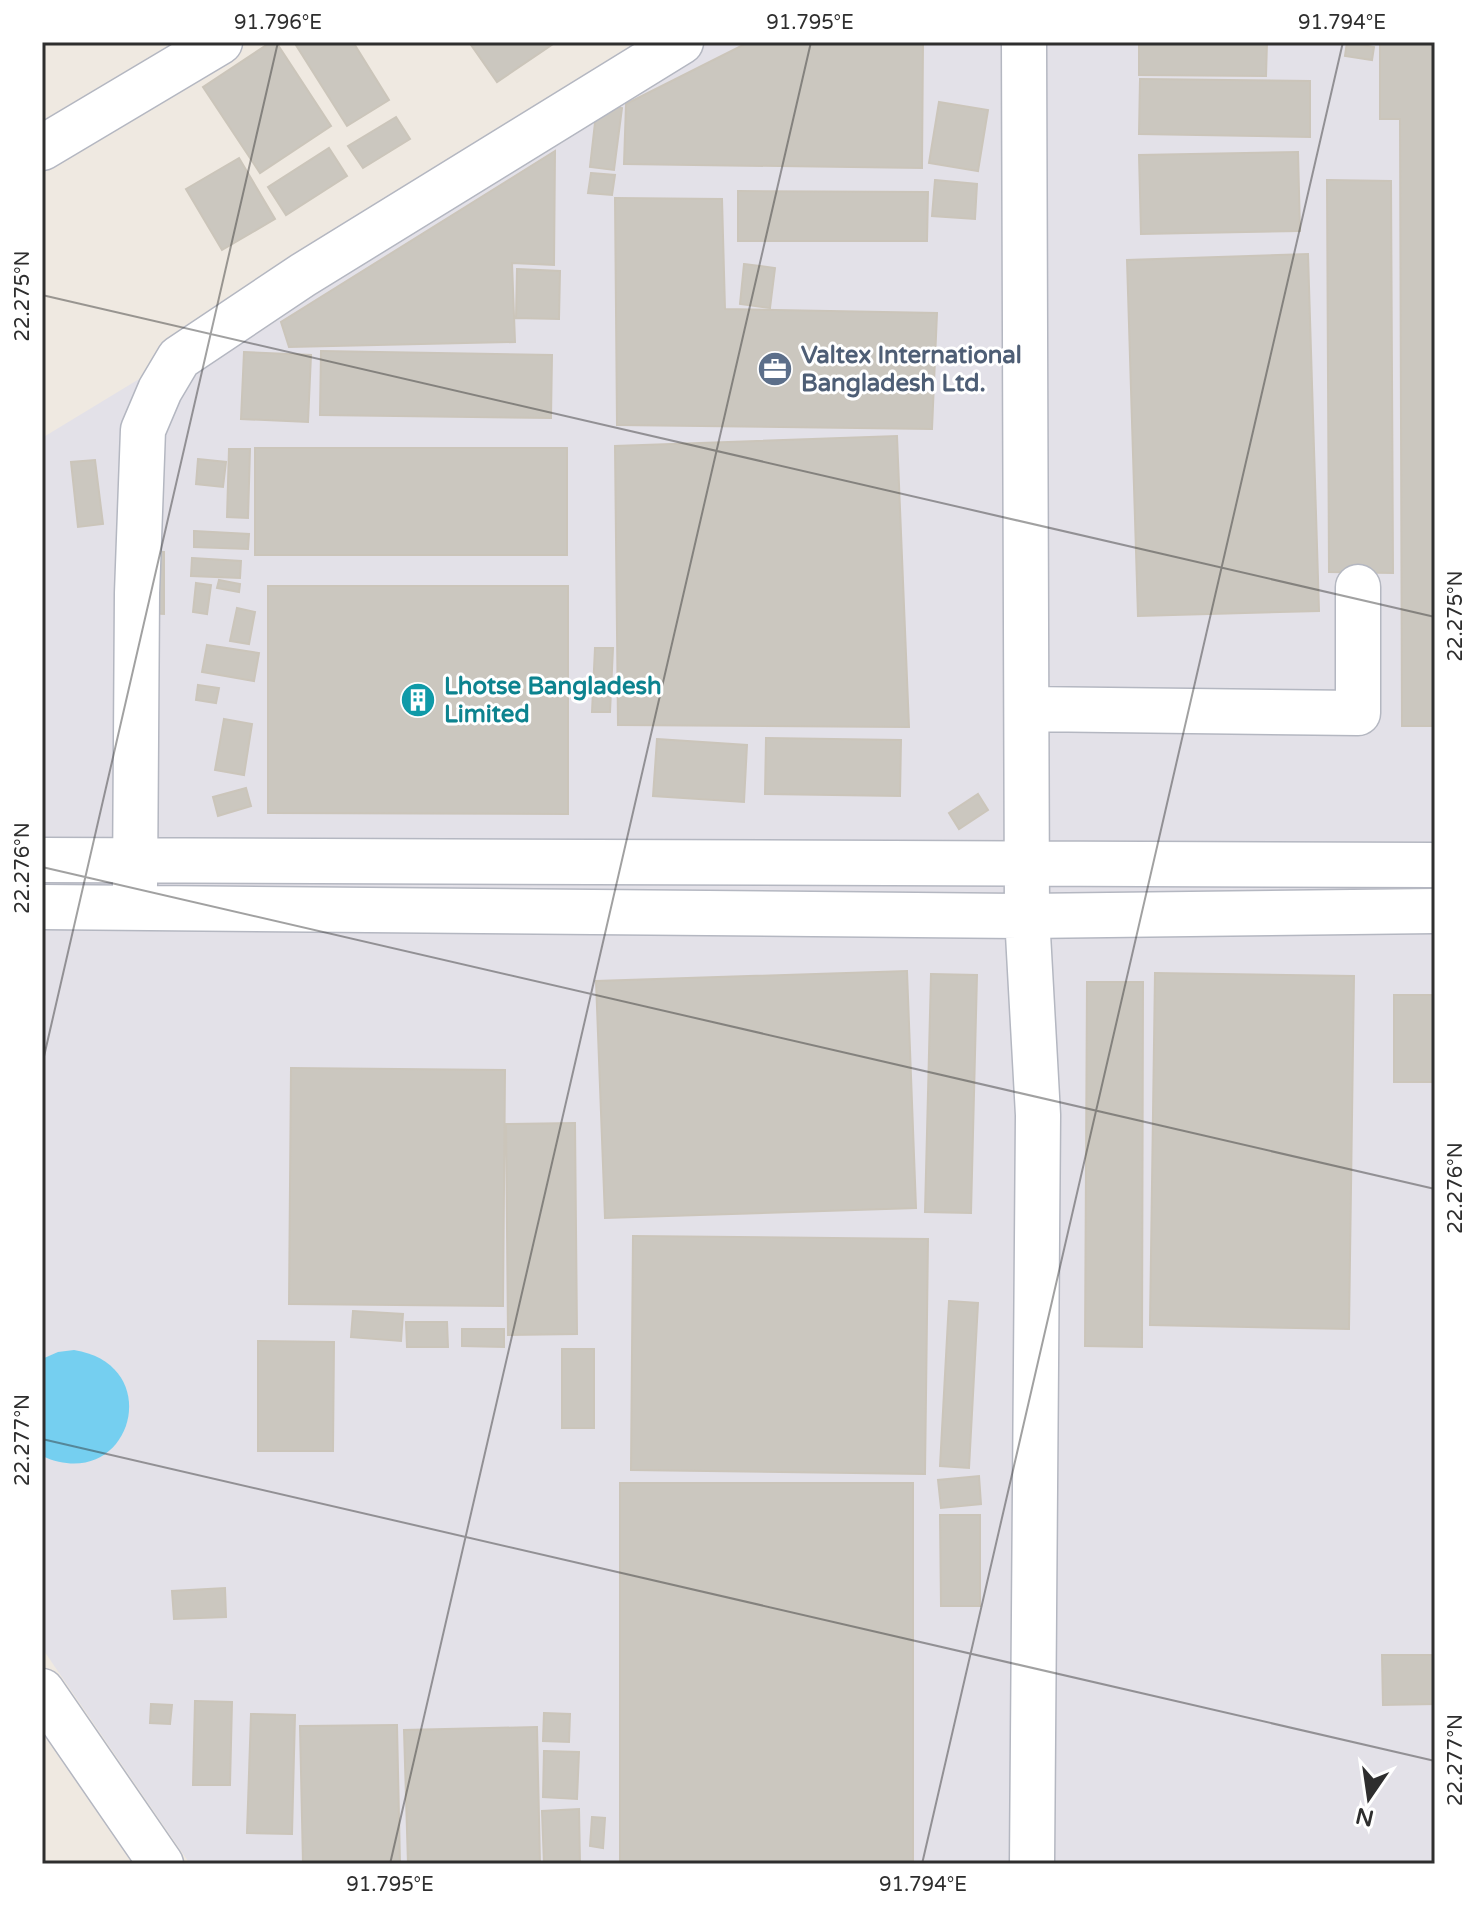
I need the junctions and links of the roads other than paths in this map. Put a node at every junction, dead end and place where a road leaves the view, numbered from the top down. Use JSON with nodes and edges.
{"nodes":[{"id":1,"x":220,"y":42,"type":"edge"},
{"id":2,"x":681,"y":42,"type":"edge"},
{"id":3,"x":1024,"y":42,"type":"edge"},
{"id":4,"x":42,"y":148,"type":"edge"},
{"id":5,"x":1358,"y":587,"type":"dead end"},
{"id":6,"x":1028,"y":709,"type":"junction"},
{"id":7,"x":134,"y":858,"type":"junction"},
{"id":8,"x":42,"y":860,"type":"edge"},
{"id":9,"x":1028,"y":865,"type":"junction"},
{"id":10,"x":1435,"y":865,"type":"edge"},
{"id":11,"x":42,"y":907,"type":"edge"},
{"id":12,"x":135,"y":908,"type":"junction"},
{"id":13,"x":1435,"y":911,"type":"edge"},
{"id":14,"x":1027,"y":916,"type":"junction"},
{"id":15,"x":42,"y":1691,"type":"edge"},
{"id":16,"x":161,"y":1864,"type":"edge"},
{"id":17,"x":1032,"y":1864,"type":"edge"}],
"edges":[{"from":1,"to":4,"type":"street"},
{"from":2,"to":7,"type":"street"},
{"from":3,"to":6,"type":"street"},
{"from":5,"to":6,"type":"street"},
{"from":6,"to":9,"type":"street"},
{"from":7,"to":8,"type":"street"},
{"from":7,"to":9,"type":"street"},
{"from":7,"to":12,"type":"street"},
{"from":9,"to":10,"type":"street"},
{"from":9,"to":14,"type":"street"},
{"from":11,"to":12,"type":"street"},
{"from":12,"to":14,"type":"street"},
{"from":13,"to":14,"type":"street"},
{"from":14,"to":17,"type":"street"},
{"from":15,"to":16,"type":"street"}]}
